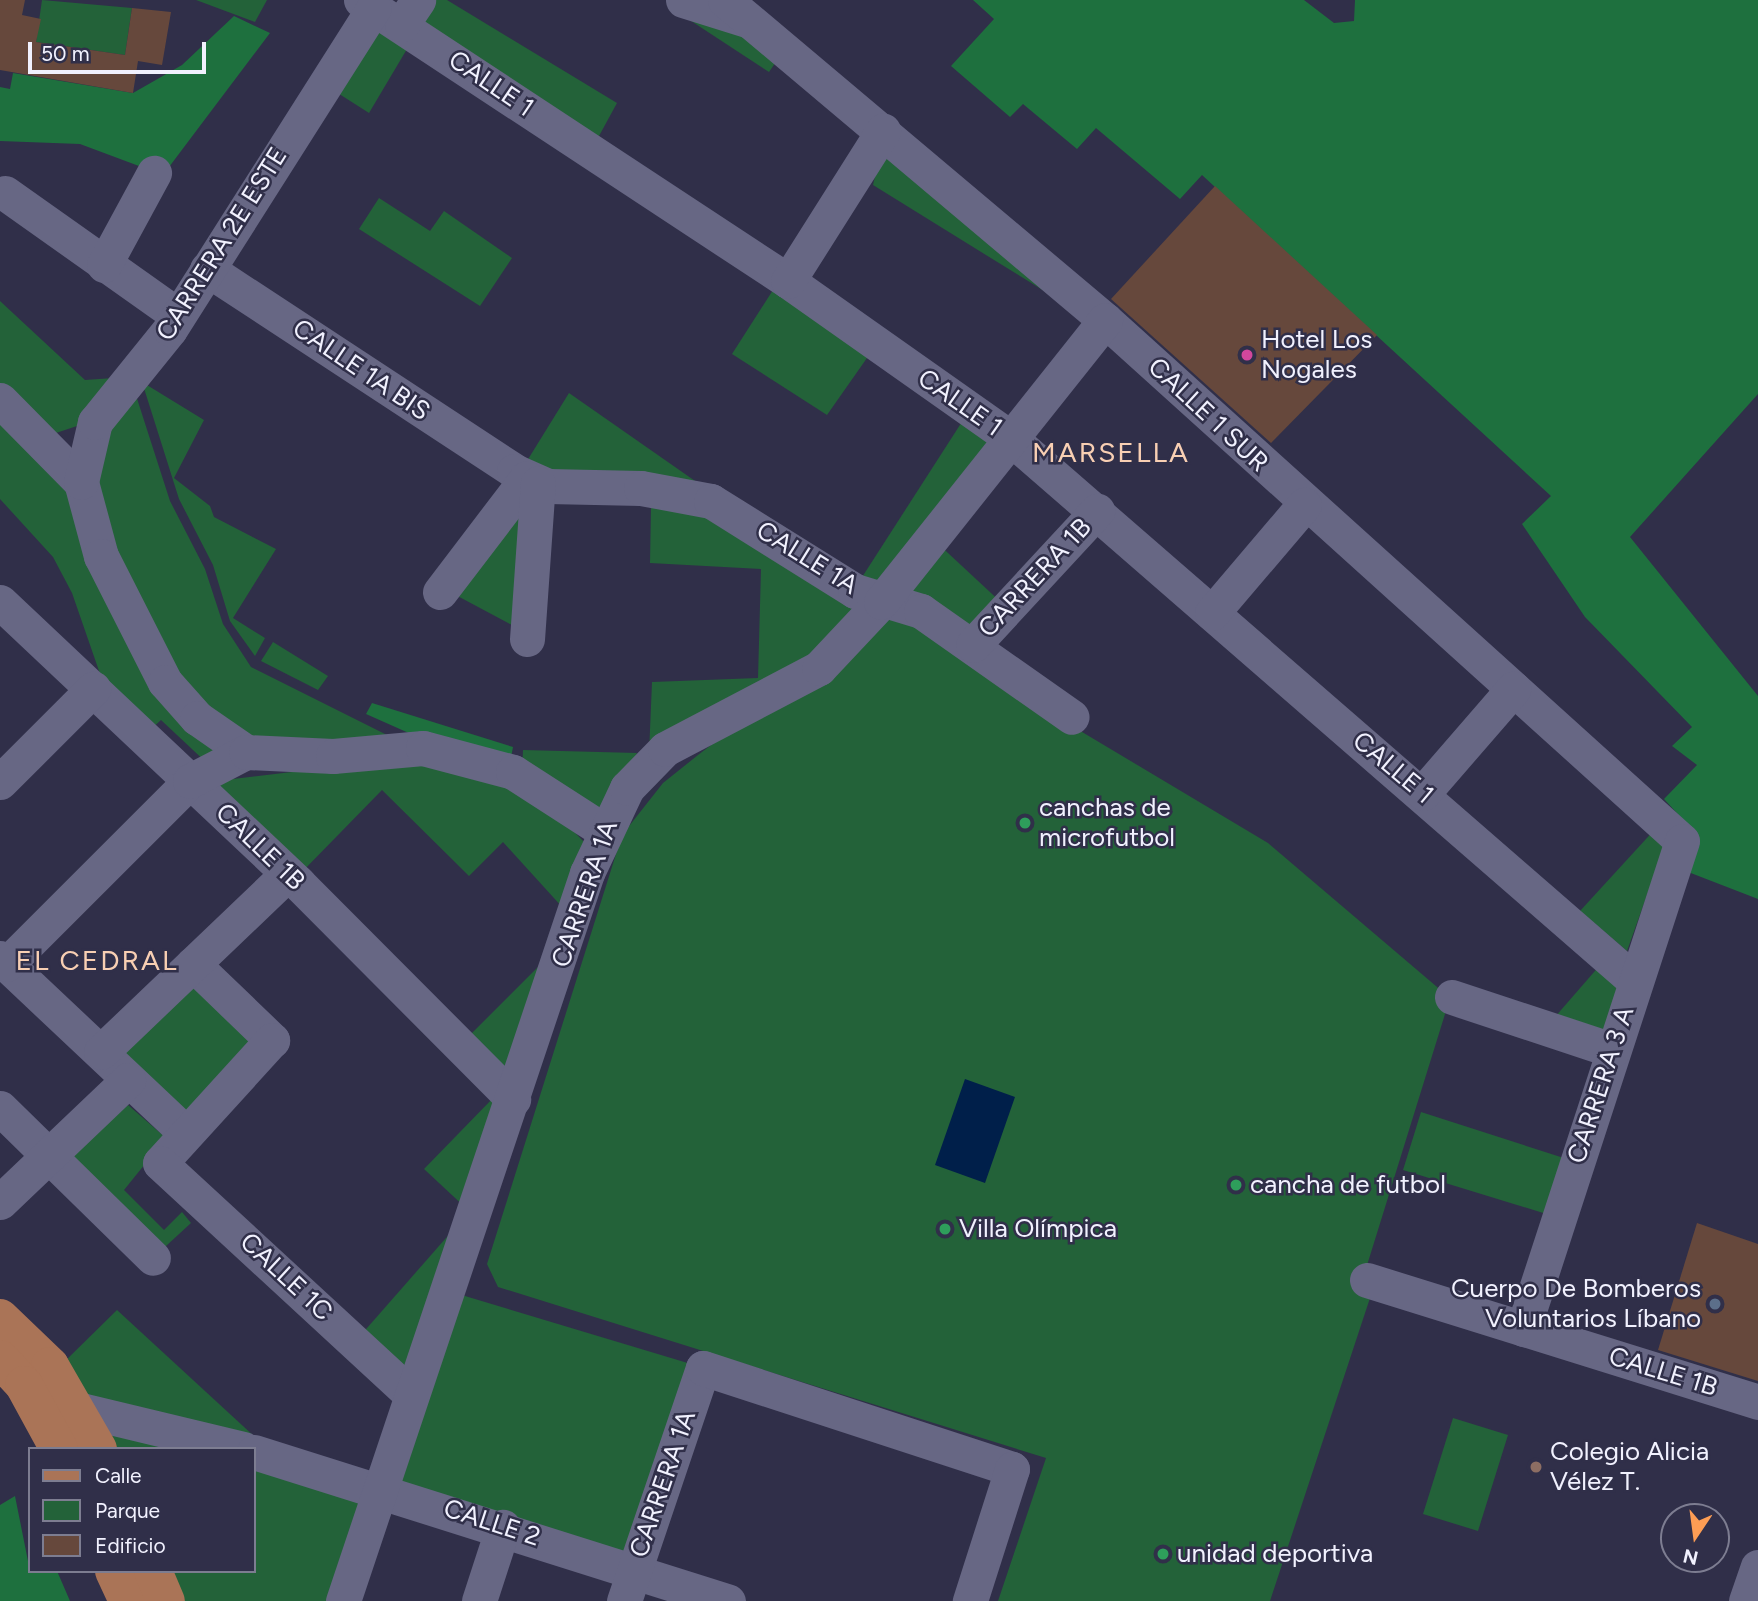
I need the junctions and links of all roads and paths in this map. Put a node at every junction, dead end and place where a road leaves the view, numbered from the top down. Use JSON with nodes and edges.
{"nodes":[{"id":1,"x":682,"y":0,"type":"edge"},
{"id":2,"x":725,"y":0,"type":"edge"},
{"id":3,"x":389,"y":8,"type":"edge"},
{"id":4,"x":753,"y":22,"type":"junction"},
{"id":5,"x":883,"y":131,"type":"junction"},
{"id":6,"x":155,"y":173,"type":"dead end"},
{"id":7,"x":5,"y":193,"type":"dead end"},
{"id":8,"x":104,"y":265,"type":"junction"},
{"id":9,"x":207,"y":269,"type":"junction"},
{"id":10,"x":788,"y":281,"type":"junction"},
{"id":11,"x":177,"y":315,"type":"junction"},
{"id":12,"x":1105,"y":320,"type":"junction"},
{"id":13,"x":0,"y":400,"type":"edge"},
{"id":14,"x":95,"y":422,"type":"junction"},
{"id":15,"x":1008,"y":436,"type":"junction"},
{"id":16,"x":43,"y":440,"type":"junction"},
{"id":17,"x":526,"y":478,"type":"junction"},
{"id":18,"x":81,"y":482,"type":"junction"},
{"id":19,"x":1304,"y":505,"type":"junction"},
{"id":20,"x":1097,"y":511,"type":"junction"},
{"id":21,"x":440,"y":592,"type":"dead end"},
{"id":22,"x":0,"y":602,"type":"edge"},
{"id":23,"x":881,"y":602,"type":"junction"},
{"id":24,"x":1212,"y":613,"type":"junction"},
{"id":25,"x":527,"y":639,"type":"dead end"},
{"id":26,"x":973,"y":645,"type":"junction"},
{"id":27,"x":1513,"y":689,"type":"junction"},
{"id":28,"x":93,"y":690,"type":"junction"},
{"id":29,"x":1072,"y":717,"type":"dead end"},
{"id":30,"x":246,"y":752,"type":"junction"},
{"id":31,"x":1,"y":778,"type":"edge"},
{"id":32,"x":190,"y":780,"type":"junction"},
{"id":33,"x":1423,"y":793,"type":"junction"},
{"id":34,"x":603,"y":830,"type":"junction"},
{"id":35,"x":1682,"y":841,"type":"joint"},
{"id":36,"x":287,"y":874,"type":"junction"},
{"id":37,"x":3,"y":961,"type":"edge"},
{"id":38,"x":193,"y":964,"type":"junction"},
{"id":39,"x":1635,"y":981,"type":"junction"},
{"id":40,"x":1452,"y":997,"type":"dead end"},
{"id":41,"x":1612,"y":1050,"type":"junction"},
{"id":42,"x":101,"y":1052,"type":"junction"},
{"id":43,"x":128,"y":1080,"type":"junction"},
{"id":44,"x":513,"y":1099,"type":"junction"},
{"id":45,"x":0,"y":1108,"type":"edge"},
{"id":46,"x":186,"y":1133,"type":"junction"},
{"id":47,"x":47,"y":1156,"type":"junction"},
{"id":48,"x":0,"y":1202,"type":"edge"},
{"id":49,"x":153,"y":1258,"type":"dead end"},
{"id":50,"x":1367,"y":1280,"type":"dead end"},
{"id":51,"x":0,"y":1318,"type":"edge"},
{"id":52,"x":1523,"y":1329,"type":"junction"},
{"id":53,"x":0,"y":1359,"type":"edge"},
{"id":54,"x":411,"y":1395,"type":"junction"},
{"id":55,"x":1758,"y":1402,"type":"edge"},
{"id":56,"x":62,"y":1427,"type":"edge"},
{"id":57,"x":95,"y":1447,"type":"edge"},
{"id":58,"x":227,"y":1447,"type":"edge"},
{"id":59,"x":256,"y":1453,"type":"edge"},
{"id":60,"x":379,"y":1486,"type":"junction"},
{"id":61,"x":502,"y":1527,"type":"junction"},
{"id":62,"x":115,"y":1573,"type":"edge"},
{"id":63,"x":154,"y":1573,"type":"edge"},
{"id":64,"x":629,"y":1586,"type":"edge"},
{"id":65,"x":128,"y":1601,"type":"edge"},
{"id":66,"x":166,"y":1601,"type":"edge"},
{"id":67,"x":343,"y":1601,"type":"edge"},
{"id":68,"x":479,"y":1601,"type":"edge"},
{"id":69,"x":728,"y":1601,"type":"edge"},
{"id":70,"x":970,"y":1601,"type":"edge"}],
"edges":[{"from":1,"to":4,"type":"street"},
{"from":2,"to":4,"type":"street","name":"CALLE 1 SUR"},
{"from":3,"to":9,"type":"street","name":"CARRERA 2E ESTE"},
{"from":3,"to":10,"type":"street","name":"CALLE 1"},
{"from":4,"to":5,"type":"street","name":"CALLE 1 SUR"},
{"from":5,"to":10,"type":"street"},
{"from":5,"to":12,"type":"street","name":"CALLE 1 SUR"},
{"from":6,"to":8,"type":"street"},
{"from":7,"to":8,"type":"street"},
{"from":8,"to":11,"type":"street"},
{"from":9,"to":11,"type":"street","name":"CARRERA 2E ESTE"},
{"from":9,"to":17,"type":"street","name":"CALLE 1A BIS"},
{"from":10,"to":15,"type":"street","name":"CALLE 1"},
{"from":11,"to":14,"type":"street","name":"CARRERA 2E ESTE"},
{"from":12,"to":15,"type":"street","name":"CARRERA 1A"},
{"from":12,"to":19,"type":"street","name":"CALLE 1 SUR"},
{"from":13,"to":16,"type":"street"},
{"from":14,"to":16,"type":"street"},
{"from":14,"to":18,"type":"street","name":"CARRERA 2E ESTE"},
{"from":15,"to":20,"type":"street","name":"CALLE 1"},
{"from":15,"to":23,"type":"street","name":"CARRERA 1A"},
{"from":16,"to":18,"type":"street"},
{"from":17,"to":21,"type":"street"},
{"from":17,"to":23,"type":"street","name":"CALLE 1A"},
{"from":17,"to":25,"type":"street"},
{"from":18,"to":30,"type":"street"},
{"from":19,"to":24,"type":"street"},
{"from":19,"to":27,"type":"street","name":"CALLE 1 SUR"},
{"from":20,"to":24,"type":"street","name":"CALLE 1"},
{"from":20,"to":26,"type":"street","name":"CARRERA 1B"},
{"from":22,"to":28,"type":"street","name":"CALLE 1B"},
{"from":23,"to":26,"type":"street","name":"CALLE 1A"},
{"from":23,"to":34,"type":"street","name":"CARRERA 1A"},
{"from":24,"to":33,"type":"street","name":"CALLE 1"},
{"from":26,"to":29,"type":"street","name":"CALLE 1A"},
{"from":27,"to":33,"type":"street"},
{"from":27,"to":35,"type":"street","name":"CALLE 1 SUR"},
{"from":28,"to":31,"type":"street"},
{"from":28,"to":32,"type":"street","name":"CALLE 1B"},
{"from":30,"to":32,"type":"street"},
{"from":30,"to":34,"type":"street"},
{"from":32,"to":36,"type":"street","name":"CALLE 1B"},
{"from":32,"to":37,"type":"street"},
{"from":33,"to":39,"type":"street","name":"CALLE 1"},
{"from":34,"to":44,"type":"street","name":"CARRERA 1A"},
{"from":35,"to":39,"type":"street","name":"CARRERA 3 A"},
{"from":36,"to":38,"type":"street"},
{"from":36,"to":44,"type":"street","name":"CALLE 1B"},
{"from":37,"to":42,"type":"street"},
{"from":38,"to":42,"type":"street"},
{"from":38,"to":46,"type":"street"},
{"from":39,"to":41,"type":"street","name":"CARRERA 3 A"},
{"from":40,"to":41,"type":"street"},
{"from":41,"to":52,"type":"street","name":"CARRERA 3 A"},
{"from":42,"to":43,"type":"street"},
{"from":43,"to":46,"type":"street"},
{"from":43,"to":47,"type":"street"},
{"from":44,"to":54,"type":"street","name":"CARRERA 1A"},
{"from":45,"to":47,"type":"street"},
{"from":46,"to":54,"type":"street","name":"CALLE 1C"},
{"from":47,"to":48,"type":"street"},
{"from":47,"to":49,"type":"street"},
{"from":50,"to":52,"type":"street","name":"CALLE 1B"},
{"from":51,"to":56,"type":"main road"},
{"from":52,"to":55,"type":"street","name":"CALLE 1B"},
{"from":53,"to":56,"type":"main road"},
{"from":54,"to":60,"type":"street","name":"CARRERA 1A"},
{"from":56,"to":57,"type":"main road"},
{"from":56,"to":58,"type":"street"},
{"from":59,"to":60,"type":"street","name":"CALLE 2"},
{"from":60,"to":61,"type":"street","name":"CALLE 2"},
{"from":60,"to":67,"type":"street","name":"CARRERA 1A"},
{"from":61,"to":64,"type":"street","name":"CALLE 2"},
{"from":61,"to":68,"type":"street"},
{"from":62,"to":65,"type":"main road"},
{"from":63,"to":66,"type":"main road"},
{"from":64,"to":69,"type":"street","name":"CALLE 2"},
{"from":64,"to":70,"type":"street","name":"CARRERA 1A"}]}
